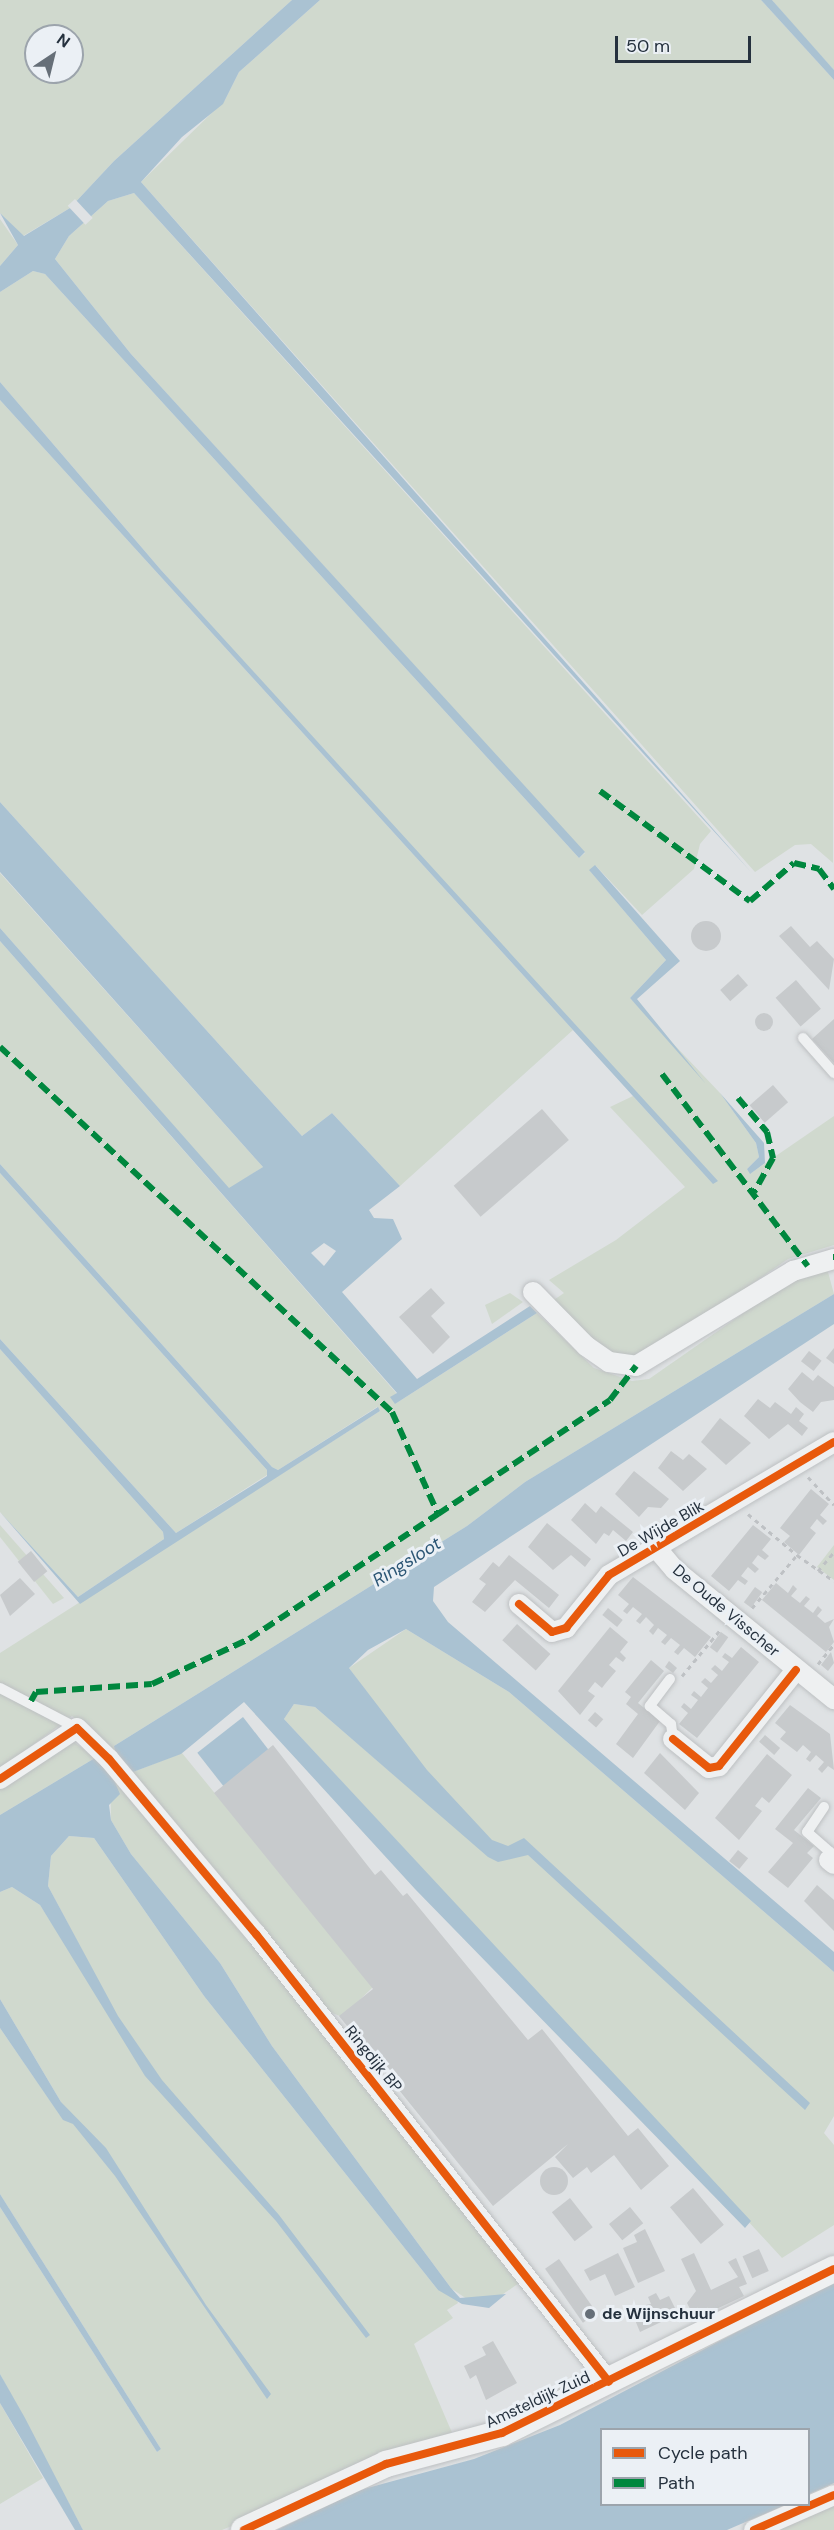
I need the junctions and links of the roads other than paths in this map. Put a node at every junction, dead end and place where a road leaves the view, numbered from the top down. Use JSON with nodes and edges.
{"nodes":[{"id":1,"x":803,"y":1038,"type":"dead end"},
{"id":2,"x":834,"y":1073,"type":"edge"},
{"id":3,"x":834,"y":1257,"type":"edge"},
{"id":4,"x":533,"y":1292,"type":"dead end"},
{"id":5,"x":834,"y":1442,"type":"edge"},
{"id":6,"x":658,"y":1550,"type":"junction"},
{"id":7,"x":519,"y":1604,"type":"dead end"},
{"id":8,"x":796,"y":1670,"type":"junction"},
{"id":9,"x":670,"y":1679,"type":"road end"},
{"id":10,"x":0,"y":1688,"type":"edge"},
{"id":11,"x":834,"y":1699,"type":"edge"},
{"id":12,"x":77,"y":1728,"type":"junction"},
{"id":13,"x":673,"y":1739,"type":"joint"},
{"id":14,"x":0,"y":1779,"type":"edge"},
{"id":15,"x":824,"y":1807,"type":"dead end"},
{"id":16,"x":832,"y":1862,"type":"edge"},
{"id":17,"x":834,"y":2269,"type":"edge"},
{"id":18,"x":609,"y":2382,"type":"junction"},
{"id":19,"x":834,"y":2495,"type":"edge"},
{"id":20,"x":809,"y":2506,"type":"edge"},
{"id":21,"x":810,"y":2506,"type":"edge"},
{"id":22,"x":244,"y":2530,"type":"edge"},
{"id":23,"x":754,"y":2530,"type":"edge"}],
"edges":[{"from":1,"to":2,"type":"lane"},
{"from":3,"to":4,"type":"street"},
{"from":5,"to":6,"type":"street","name":"De Wijde Blik"},
{"from":6,"to":7,"type":"street","name":"De Wijde Blik"},
{"from":6,"to":8,"type":"street","name":"De Oude Visscher"},
{"from":8,"to":11,"type":"street","name":"De Oude Visscher"},
{"from":8,"to":13,"type":"street"},
{"from":9,"to":13,"type":"lane"},
{"from":10,"to":12,"type":"lane"},
{"from":12,"to":14,"type":"street"},
{"from":12,"to":18,"type":"street","name":"Ringdijk BP"},
{"from":15,"to":16,"type":"lane"},
{"from":17,"to":18,"type":"street","name":"Amsteldijk Zuid"},
{"from":18,"to":22,"type":"street","name":"Amsteldijk Zuid"},
{"from":19,"to":21,"type":"street"},
{"from":20,"to":23,"type":"street"}]}
